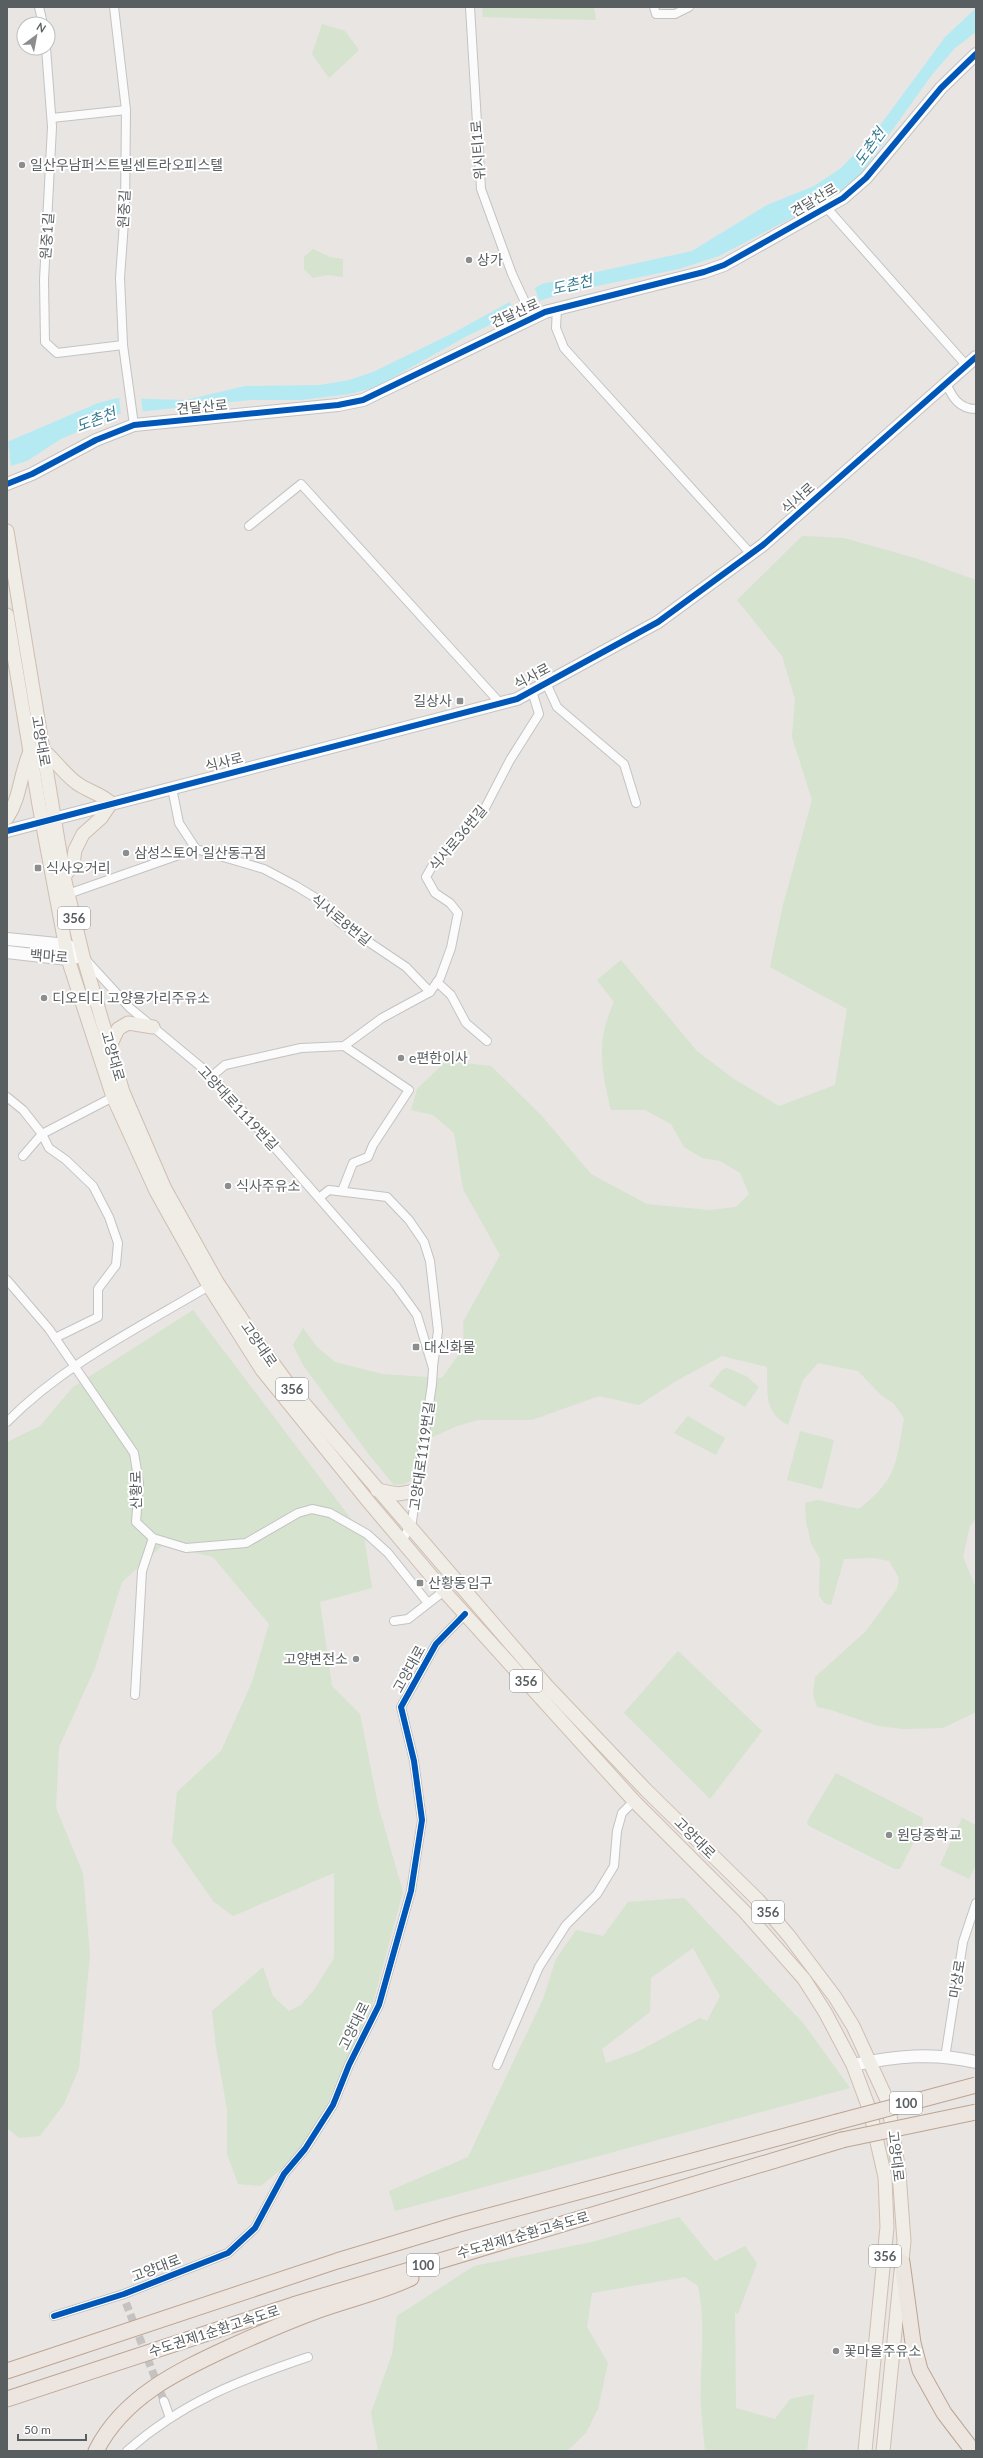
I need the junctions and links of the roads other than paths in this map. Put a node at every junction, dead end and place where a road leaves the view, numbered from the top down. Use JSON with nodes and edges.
{"nodes":[{"id":1,"x":114,"y":7,"type":"edge"},
{"id":2,"x":470,"y":7,"type":"edge"},
{"id":3,"x":654,"y":7,"type":"edge"},
{"id":4,"x":689,"y":7,"type":"edge"},
{"id":5,"x":976,"y":54,"type":"edge"},
{"id":6,"x":47,"y":56,"type":"edge"},
{"id":7,"x":126,"y":110,"type":"junction"},
{"id":8,"x":52,"y":118,"type":"junction"},
{"id":9,"x":826,"y":207,"type":"junction"},
{"id":10,"x":557,"y":308,"type":"junction"},
{"id":11,"x":530,"y":314,"type":"junction"},
{"id":12,"x":123,"y":345,"type":"junction"},
{"id":13,"x":976,"y":356,"type":"edge"},
{"id":14,"x":966,"y":365,"type":"junction"},
{"id":15,"x":946,"y":383,"type":"junction"},
{"id":16,"x":976,"y":408,"type":"edge"},
{"id":17,"x":133,"y":421,"type":"junction"},
{"id":18,"x":7,"y":484,"type":"edge"},
{"id":19,"x":249,"y":526,"type":"dead end"},
{"id":20,"x":7,"y":531,"type":"edge"},
{"id":21,"x":751,"y":554,"type":"junction"},
{"id":22,"x":7,"y":615,"type":"edge"},
{"id":23,"x":546,"y":683,"type":"junction"},
{"id":24,"x":532,"y":691,"type":"junction"},
{"id":25,"x":500,"y":703,"type":"junction"},
{"id":26,"x":36,"y":749,"type":"junction"},
{"id":27,"x":172,"y":788,"type":"junction"},
{"id":28,"x":111,"y":803,"type":"junction"},
{"id":29,"x":636,"y":803,"type":"dead end"},
{"id":30,"x":7,"y":818,"type":"edge"},
{"id":31,"x":48,"y":820,"type":"junction"},
{"id":32,"x":7,"y":831,"type":"edge"},
{"id":33,"x":196,"y":849,"type":"junction"},
{"id":34,"x":64,"y":877,"type":"junction"},
{"id":35,"x":68,"y":894,"type":"junction"},
{"id":36,"x":7,"y":939,"type":"edge"},
{"id":37,"x":67,"y":945,"type":"junction"},
{"id":38,"x":7,"y":952,"type":"edge"},
{"id":39,"x":83,"y":956,"type":"junction"},
{"id":40,"x":68,"y":959,"type":"junction"},
{"id":41,"x":437,"y":982,"type":"junction"},
{"id":42,"x":430,"y":992,"type":"junction"},
{"id":43,"x":153,"y":1027,"type":"junction"},
{"id":44,"x":487,"y":1041,"type":"dead end"},
{"id":45,"x":110,"y":1046,"type":"junction"},
{"id":46,"x":344,"y":1046,"type":"junction"},
{"id":47,"x":212,"y":1076,"type":"junction"},
{"id":48,"x":7,"y":1097,"type":"edge"},
{"id":49,"x":113,"y":1097,"type":"junction"},
{"id":50,"x":42,"y":1134,"type":"junction"},
{"id":51,"x":23,"y":1156,"type":"dead end"},
{"id":52,"x":342,"y":1191,"type":"junction"},
{"id":53,"x":319,"y":1198,"type":"junction"},
{"id":54,"x":7,"y":1280,"type":"edge"},
{"id":55,"x":209,"y":1286,"type":"junction"},
{"id":56,"x":55,"y":1338,"type":"junction"},
{"id":57,"x":73,"y":1366,"type":"junction"},
{"id":58,"x":433,"y":1368,"type":"junction"},
{"id":59,"x":7,"y":1422,"type":"edge"},
{"id":60,"x":377,"y":1490,"type":"junction"},
{"id":61,"x":416,"y":1491,"type":"junction"},
{"id":62,"x":410,"y":1526,"type":"junction"},
{"id":63,"x":153,"y":1538,"type":"junction"},
{"id":64,"x":402,"y":1542,"type":"junction"},
{"id":65,"x":444,"y":1591,"type":"junction"},
{"id":66,"x":428,"y":1603,"type":"junction"},
{"id":67,"x":465,"y":1614,"type":"junction"},
{"id":68,"x":394,"y":1621,"type":"dead end"},
{"id":69,"x":135,"y":1694,"type":"dead end"},
{"id":70,"x":634,"y":1801,"type":"junction"},
{"id":71,"x":976,"y":1903,"type":"edge"},
{"id":72,"x":945,"y":2058,"type":"junction"},
{"id":73,"x":869,"y":2061,"type":"junction"},
{"id":74,"x":976,"y":2062,"type":"edge"},
{"id":75,"x":497,"y":2065,"type":"dead end"},
{"id":76,"x":853,"y":2065,"type":"junction"},
{"id":77,"x":976,"y":2085,"type":"edge"},
{"id":78,"x":976,"y":2112,"type":"edge"},
{"id":79,"x":474,"y":2249,"type":"junction"},
{"id":80,"x":902,"y":2262,"type":"junction"},
{"id":81,"x":124,"y":2294,"type":"junction"},
{"id":82,"x":126,"y":2303,"type":"tunnel mouth"},
{"id":83,"x":54,"y":2316,"type":"dead end"},
{"id":84,"x":308,"y":2357,"type":"dead end"},
{"id":85,"x":7,"y":2371,"type":"edge"},
{"id":86,"x":7,"y":2399,"type":"edge"},
{"id":87,"x":164,"y":2401,"type":"tunnel mouth"},
{"id":88,"x":170,"y":2418,"type":"junction"},
{"id":89,"x":96,"y":2451,"type":"edge"},
{"id":90,"x":127,"y":2451,"type":"edge"},
{"id":91,"x":866,"y":2451,"type":"edge"},
{"id":92,"x":883,"y":2451,"type":"edge"},
{"id":93,"x":973,"y":2451,"type":"edge"}],
"edges":[{"from":1,"to":7,"type":"street","name":"원중길"},
{"from":2,"to":11,"type":"street","name":"위시티1로"},
{"from":3,"to":4,"type":"street"},
{"from":5,"to":9,"type":"street","name":"견달산로"},
{"from":6,"to":8,"type":"street","name":"원중1길"},
{"from":7,"to":8,"type":"street"},
{"from":7,"to":12,"type":"street","name":"원중길"},
{"from":8,"to":12,"type":"street","name":"원중1길"},
{"from":9,"to":10,"type":"street","name":"견달산로"},
{"from":9,"to":14,"type":"street"},
{"from":10,"to":11,"type":"street","name":"견달산로"},
{"from":10,"to":21,"type":"street"},
{"from":11,"to":17,"type":"street","name":"견달산로"},
{"from":12,"to":17,"type":"street","name":"원중길"},
{"from":13,"to":14,"type":"street","name":"식사로"},
{"from":14,"to":15,"type":"street","name":"식사로"},
{"from":15,"to":16,"type":"street"},
{"from":15,"to":21,"type":"street","name":"식사로"},
{"from":17,"to":18,"type":"street","name":"견달산로"},
{"from":19,"to":25,"type":"street"},
{"from":20,"to":26,"type":"main road","name":"고양대로","number":"356"},
{"from":21,"to":23,"type":"street","name":"식사로"},
{"from":22,"to":26,"type":"main road","name":"고양대로","number":"356"},
{"from":23,"to":24,"type":"street","name":"식사로"},
{"from":23,"to":29,"type":"street"},
{"from":24,"to":25,"type":"street","name":"식사로"},
{"from":24,"to":41,"type":"street","name":"식사로36번길"},
{"from":25,"to":27,"type":"street","name":"식사로"},
{"from":26,"to":28,"type":"main road"},
{"from":26,"to":30,"type":"main road"},
{"from":26,"to":31,"type":"main road","name":"고양대로","number":"356"},
{"from":27,"to":28,"type":"street","name":"식사로"},
{"from":27,"to":33,"type":"street"},
{"from":28,"to":31,"type":"street","name":"식사로"},
{"from":28,"to":34,"type":"main road"},
{"from":31,"to":32,"type":"street","name":"식사로"},
{"from":31,"to":34,"type":"main road","name":"고양대로","number":"356"},
{"from":31,"to":37,"type":"main road","name":"고양대로","number":"356"},
{"from":33,"to":35,"type":"street"},
{"from":33,"to":42,"type":"street","name":"식사로8번길"},
{"from":34,"to":35,"type":"main road","name":"고양대로","number":"356"},
{"from":35,"to":39,"type":"main road","name":"고양대로","number":"356"},
{"from":36,"to":37,"type":"street","name":"백마로"},
{"from":37,"to":39,"type":"street","name":"백마로"},
{"from":37,"to":40,"type":"main road","name":"고양대로","number":"356"},
{"from":38,"to":40,"type":"street","name":"백마로"},
{"from":39,"to":40,"type":"street","name":"백마로"},
{"from":39,"to":43,"type":"street","name":"고양대로1119번길"},
{"from":39,"to":45,"type":"main road","name":"고양대로","number":"356"},
{"from":40,"to":49,"type":"main road","name":"고양대로","number":"356"},
{"from":41,"to":42,"type":"street","name":"식사로36번길"},
{"from":41,"to":44,"type":"street"},
{"from":42,"to":46,"type":"street","name":"식사로36번길"},
{"from":43,"to":45,"type":"main road"},
{"from":43,"to":47,"type":"street","name":"고양대로1119번길"},
{"from":45,"to":60,"type":"main road","name":"고양대로","number":"356"},
{"from":46,"to":47,"type":"street"},
{"from":46,"to":52,"type":"street"},
{"from":47,"to":53,"type":"street","name":"고양대로1119번길"},
{"from":48,"to":50,"type":"street"},
{"from":49,"to":50,"type":"street"},
{"from":49,"to":55,"type":"main road","name":"고양대로","number":"356"},
{"from":50,"to":51,"type":"street"},
{"from":50,"to":56,"type":"street"},
{"from":52,"to":53,"type":"street","name":"고양대로1119번길"},
{"from":52,"to":58,"type":"street","name":"고양대로1119번길"},
{"from":53,"to":58,"type":"street","name":"고양대로1119번길"},
{"from":54,"to":56,"type":"street"},
{"from":55,"to":57,"type":"street"},
{"from":55,"to":64,"type":"main road","name":"고양대로","number":"356"},
{"from":56,"to":57,"type":"street"},
{"from":57,"to":59,"type":"street"},
{"from":57,"to":63,"type":"street","name":"산황로"},
{"from":58,"to":61,"type":"street","name":"고양대로1119번길"},
{"from":60,"to":61,"type":"main road"},
{"from":60,"to":62,"type":"main road","name":"고양대로","number":"356"},
{"from":61,"to":62,"type":"street","name":"고양대로1119번길"},
{"from":62,"to":64,"type":"street","name":"고양대로1119번길"},
{"from":62,"to":73,"type":"main road","name":"고양대로","number":"356"},
{"from":63,"to":66,"type":"street"},
{"from":63,"to":69,"type":"street"},
{"from":64,"to":65,"type":"main road","name":"고양대로","number":"356"},
{"from":65,"to":66,"type":"street"},
{"from":65,"to":67,"type":"main road","name":"고양대로","number":"356"},
{"from":66,"to":68,"type":"street"},
{"from":67,"to":70,"type":"main road","name":"고양대로","number":"356"},
{"from":67,"to":81,"type":"street","name":"고양대로"},
{"from":70,"to":75,"type":"street"},
{"from":70,"to":76,"type":"main road","name":"고양대로","number":"356"},
{"from":71,"to":72,"type":"street","name":"마상로"},
{"from":72,"to":73,"type":"street"},
{"from":72,"to":74,"type":"street"},
{"from":73,"to":76,"type":"street"},
{"from":73,"to":80,"type":"main road","name":"고양대로","number":"356"},
{"from":76,"to":91,"type":"main road","name":"고양대로","number":"356"},
{"from":77,"to":85,"type":"highway","name":"수도권제1순환고속도로","number":"100","bridge":true},
{"from":78,"to":79,"type":"highway","name":"수도권제1순환고속도로","number":"100","bridge":true},
{"from":79,"to":86,"type":"highway","name":"수도권제1순환고속도로","number":"100"},
{"from":79,"to":89,"type":"highway"},
{"from":80,"to":92,"type":"main road","name":"고양대로","number":"356"},
{"from":80,"to":93,"type":"highway"},
{"from":81,"to":82,"type":"street"},
{"from":81,"to":83,"type":"street","name":"고양대로"},
{"from":84,"to":88,"type":"street"},
{"from":87,"to":88,"type":"street"},
{"from":88,"to":90,"type":"street"}]}
